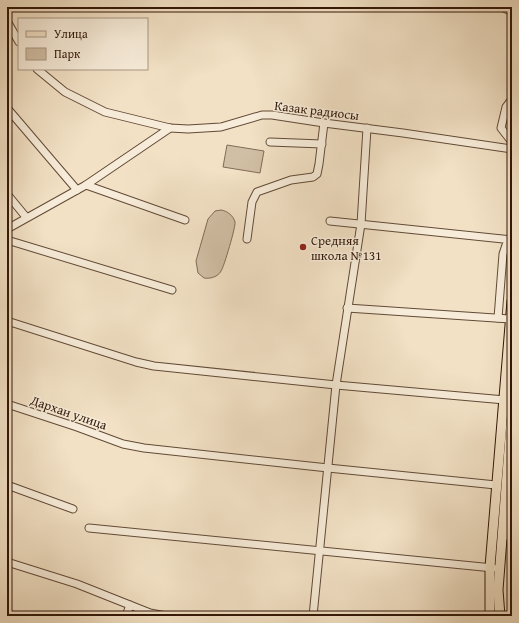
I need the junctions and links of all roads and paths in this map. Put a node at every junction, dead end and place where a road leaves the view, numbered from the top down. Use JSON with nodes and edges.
{"nodes":[{"id":1,"x":502,"y":7,"type":"edge"},
{"id":2,"x":512,"y":12,"type":"edge"},
{"id":3,"x":7,"y":21,"type":"edge"},
{"id":4,"x":18,"y":40,"type":"edge"},
{"id":5,"x":38,"y":70,"type":"edge"},
{"id":6,"x":512,"y":100,"type":"edge"},
{"id":7,"x":7,"y":108,"type":"edge"},
{"id":8,"x":324,"y":123,"type":"junction"},
{"id":9,"x":170,"y":128,"type":"junction"},
{"id":10,"x":367,"y":128,"type":"junction"},
{"id":11,"x":270,"y":142,"type":"dead end"},
{"id":12,"x":512,"y":142,"type":"edge"},
{"id":13,"x":322,"y":144,"type":"junction"},
{"id":14,"x":512,"y":149,"type":"edge"},
{"id":15,"x":86,"y":185,"type":"junction"},
{"id":16,"x":77,"y":190,"type":"junction"},
{"id":17,"x":7,"y":194,"type":"edge"},
{"id":18,"x":26,"y":217,"type":"junction"},
{"id":19,"x":185,"y":220,"type":"dead end"},
{"id":20,"x":330,"y":221,"type":"dead end"},
{"id":21,"x":361,"y":224,"type":"junction"},
{"id":22,"x":7,"y":229,"type":"edge"},
{"id":23,"x":247,"y":239,"type":"dead end"},
{"id":24,"x":7,"y":240,"type":"edge"},
{"id":25,"x":512,"y":240,"type":"edge"},
{"id":26,"x":172,"y":290,"type":"dead end"},
{"id":27,"x":512,"y":301,"type":"edge"},
{"id":28,"x":347,"y":308,"type":"junction"},
{"id":29,"x":498,"y":318,"type":"junction"},
{"id":30,"x":510,"y":319,"type":"junction"},
{"id":31,"x":7,"y":321,"type":"edge"},
{"id":32,"x":510,"y":351,"type":"edge"},
{"id":33,"x":336,"y":385,"type":"junction"},
{"id":34,"x":504,"y":400,"type":"junction"},
{"id":35,"x":7,"y":404,"type":"edge"},
{"id":36,"x":512,"y":410,"type":"edge"},
{"id":37,"x":511,"y":439,"type":"edge"},
{"id":38,"x":328,"y":468,"type":"junction"},
{"id":39,"x":7,"y":485,"type":"edge"},
{"id":40,"x":496,"y":485,"type":"junction"},
{"id":41,"x":73,"y":508,"type":"dead end"},
{"id":42,"x":89,"y":528,"type":"dead end"},
{"id":43,"x":502,"y":532,"type":"junction"},
{"id":44,"x":512,"y":539,"type":"edge"},
{"id":45,"x":319,"y":551,"type":"junction"},
{"id":46,"x":7,"y":562,"type":"edge"},
{"id":47,"x":490,"y":567,"type":"junction"},
{"id":48,"x":500,"y":569,"type":"junction"},
{"id":49,"x":130,"y":605,"type":"junction"},
{"id":50,"x":126,"y":616,"type":"edge"},
{"id":51,"x":166,"y":616,"type":"edge"},
{"id":52,"x":313,"y":616,"type":"edge"},
{"id":53,"x":490,"y":616,"type":"edge"},
{"id":54,"x":500,"y":616,"type":"edge"}],
"edges":[{"from":1,"to":2,"type":"street"},
{"from":3,"to":4,"type":"street"},
{"from":5,"to":9,"type":"street","name":"Казак радиосы"},
{"from":6,"to":12,"type":"street"},
{"from":7,"to":16,"type":"street"},
{"from":8,"to":9,"type":"street","name":"Казак радиосы"},
{"from":8,"to":10,"type":"street","name":"Казак радиосы"},
{"from":8,"to":13,"type":"street"},
{"from":9,"to":15,"type":"street"},
{"from":10,"to":14,"type":"street","name":"Казак радиосы"},
{"from":10,"to":21,"type":"street"},
{"from":11,"to":13,"type":"street"},
{"from":13,"to":23,"type":"street"},
{"from":15,"to":16,"type":"street"},
{"from":15,"to":19,"type":"street"},
{"from":16,"to":18,"type":"street"},
{"from":17,"to":18,"type":"street"},
{"from":18,"to":22,"type":"street"},
{"from":20,"to":21,"type":"street"},
{"from":21,"to":25,"type":"street"},
{"from":21,"to":28,"type":"street"},
{"from":24,"to":26,"type":"street"},
{"from":25,"to":29,"type":"street"},
{"from":27,"to":30,"type":"main road"},
{"from":28,"to":29,"type":"street"},
{"from":28,"to":33,"type":"street"},
{"from":29,"to":30,"type":"street"},
{"from":30,"to":32,"type":"main road"},
{"from":31,"to":33,"type":"street"},
{"from":32,"to":34,"type":"main road"},
{"from":33,"to":34,"type":"street"},
{"from":33,"to":38,"type":"street"},
{"from":34,"to":40,"type":"main road"},
{"from":35,"to":38,"type":"street","name":"Дархан улица"},
{"from":36,"to":37,"type":"main road"},
{"from":37,"to":43,"type":"main road"},
{"from":38,"to":40,"type":"street","name":"Дархан улица"},
{"from":38,"to":45,"type":"street"},
{"from":39,"to":41,"type":"street"},
{"from":40,"to":47,"type":"main road"},
{"from":42,"to":45,"type":"street"},
{"from":43,"to":44,"type":"street"},
{"from":43,"to":48,"type":"main road"},
{"from":45,"to":47,"type":"street"},
{"from":45,"to":52,"type":"street"},
{"from":46,"to":49,"type":"street"},
{"from":47,"to":48,"type":"street"},
{"from":47,"to":53,"type":"main road"},
{"from":48,"to":54,"type":"main road"},
{"from":49,"to":50,"type":"street"},
{"from":49,"to":51,"type":"street"}]}
